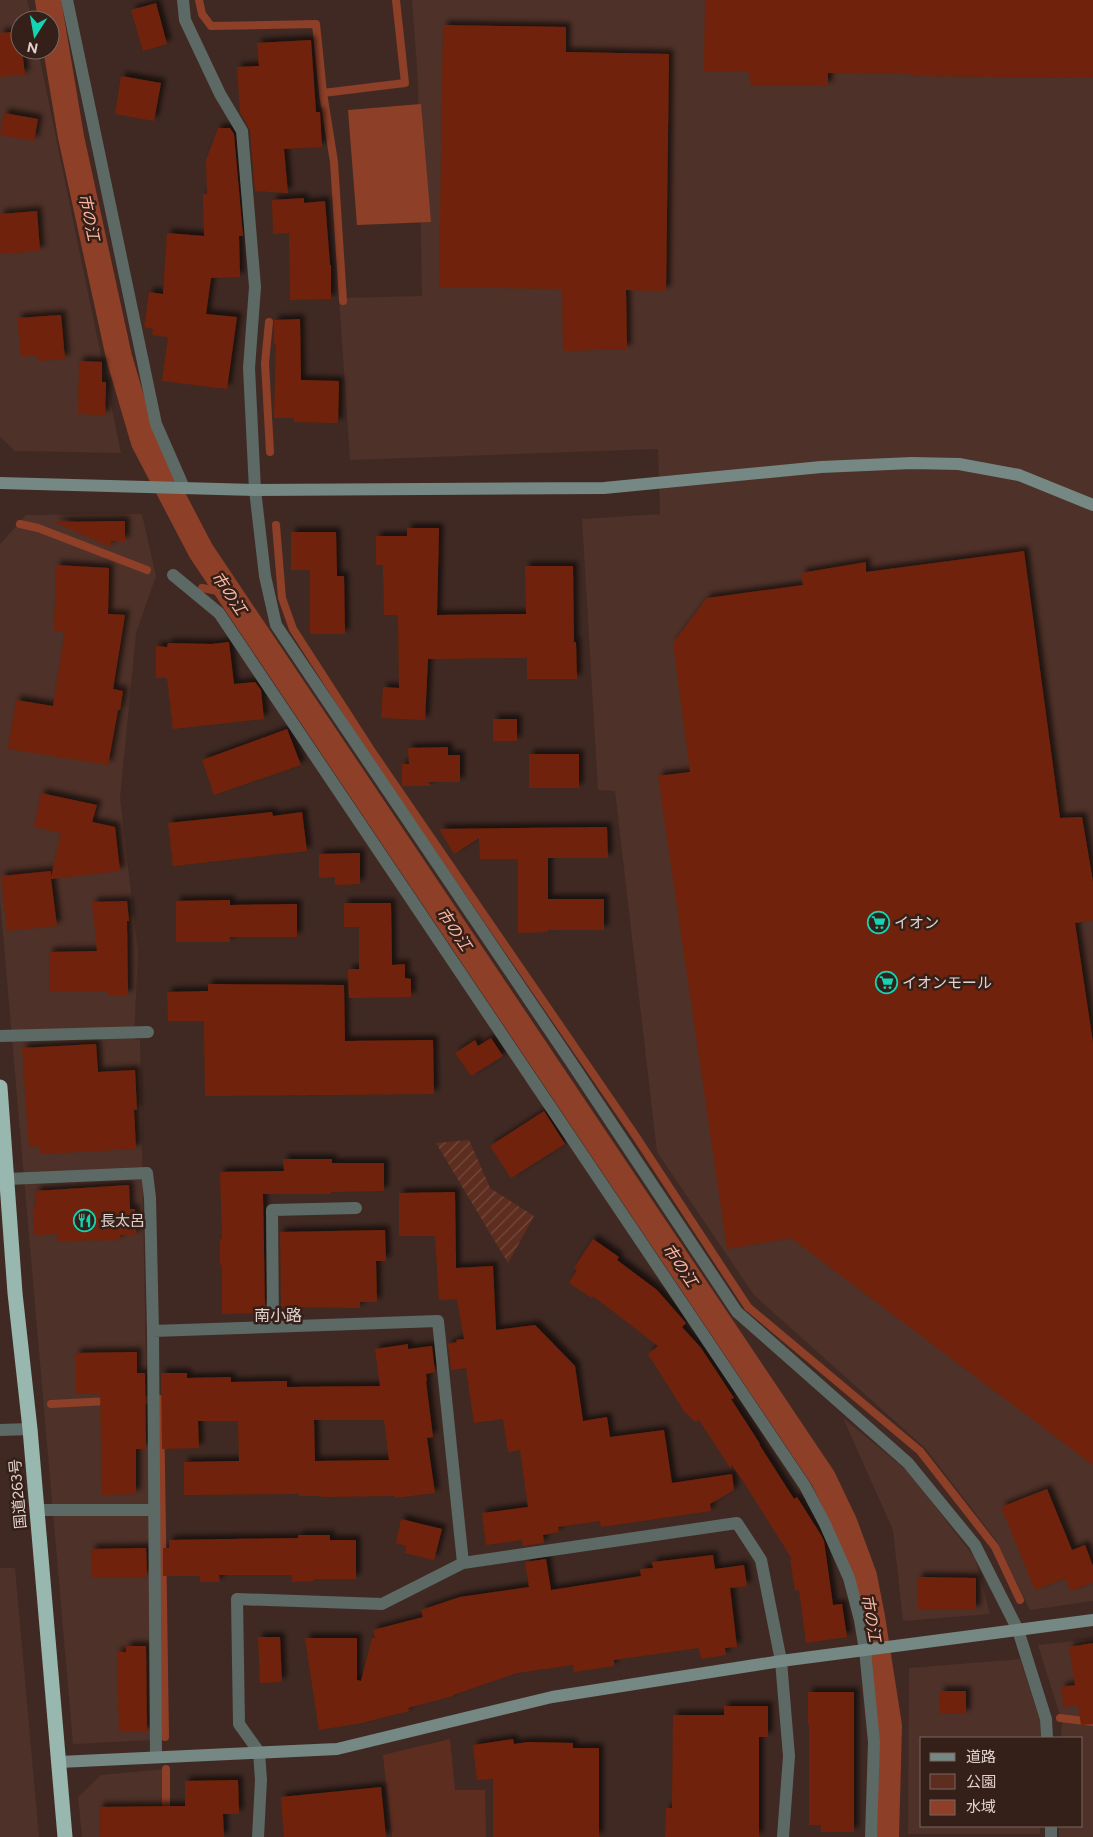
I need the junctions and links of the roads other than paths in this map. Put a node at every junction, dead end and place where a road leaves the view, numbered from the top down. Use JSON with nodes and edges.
{"nodes":[{"id":1,"x":67,"y":0,"type":"edge"},
{"id":2,"x":183,"y":0,"type":"edge"},
{"id":3,"x":0,"y":483,"type":"edge"},
{"id":4,"x":184,"y":488,"type":"junction"},
{"id":5,"x":255,"y":490,"type":"junction"},
{"id":6,"x":1093,"y":505,"type":"edge"},
{"id":7,"x":173,"y":575,"type":"dead end"},
{"id":8,"x":148,"y":1032,"type":"dead end"},
{"id":9,"x":0,"y":1036,"type":"edge"},
{"id":10,"x":0,"y":1087,"type":"edge"},
{"id":11,"x":7,"y":1179,"type":"junction"},
{"id":12,"x":356,"y":1208,"type":"dead end"},
{"id":13,"x":273,"y":1326,"type":"junction"},
{"id":14,"x":153,"y":1331,"type":"junction"},
{"id":15,"x":30,"y":1429,"type":"junction"},
{"id":16,"x":0,"y":1430,"type":"edge"},
{"id":17,"x":37,"y":1510,"type":"junction"},
{"id":18,"x":154,"y":1510,"type":"junction"},
{"id":19,"x":463,"y":1563,"type":"junction"},
{"id":20,"x":1093,"y":1620,"type":"edge"},
{"id":21,"x":1018,"y":1630,"type":"junction"},
{"id":22,"x":865,"y":1650,"type":"junction"},
{"id":23,"x":781,"y":1661,"type":"junction"},
{"id":24,"x":1047,"y":1737,"type":"edge"},
{"id":25,"x":259,"y":1752,"type":"junction"},
{"id":26,"x":156,"y":1757,"type":"junction"},
{"id":27,"x":59,"y":1762,"type":"junction"},
{"id":28,"x":65,"y":1837,"type":"edge"},
{"id":29,"x":258,"y":1837,"type":"edge"},
{"id":30,"x":783,"y":1837,"type":"edge"},
{"id":31,"x":871,"y":1837,"type":"edge"}],
"edges":[{"from":1,"to":4,"type":"street"},
{"from":2,"to":5,"type":"street"},
{"from":3,"to":4,"type":"street"},
{"from":4,"to":5,"type":"street"},
{"from":5,"to":6,"type":"street"},
{"from":5,"to":21,"type":"street"},
{"from":7,"to":22,"type":"street"},
{"from":8,"to":9,"type":"street"},
{"from":10,"to":11,"type":"highway","name":"国道263号"},
{"from":11,"to":14,"type":"street"},
{"from":11,"to":15,"type":"highway","name":"国道263号"},
{"from":12,"to":13,"type":"street"},
{"from":13,"to":14,"type":"street"},
{"from":13,"to":19,"type":"street"},
{"from":14,"to":18,"type":"street"},
{"from":15,"to":16,"type":"street"},
{"from":15,"to":17,"type":"highway","name":"国道263号"},
{"from":17,"to":18,"type":"street"},
{"from":17,"to":27,"type":"highway","name":"国道263号"},
{"from":18,"to":26,"type":"street"},
{"from":19,"to":23,"type":"street"},
{"from":19,"to":25,"type":"street"},
{"from":20,"to":21,"type":"street"},
{"from":21,"to":22,"type":"street"},
{"from":21,"to":24,"type":"street"},
{"from":22,"to":23,"type":"street"},
{"from":22,"to":31,"type":"street"},
{"from":23,"to":25,"type":"street"},
{"from":23,"to":30,"type":"street"},
{"from":25,"to":26,"type":"street"},
{"from":25,"to":29,"type":"street"},
{"from":26,"to":27,"type":"street"},
{"from":27,"to":28,"type":"highway","name":"国道263号"}]}
